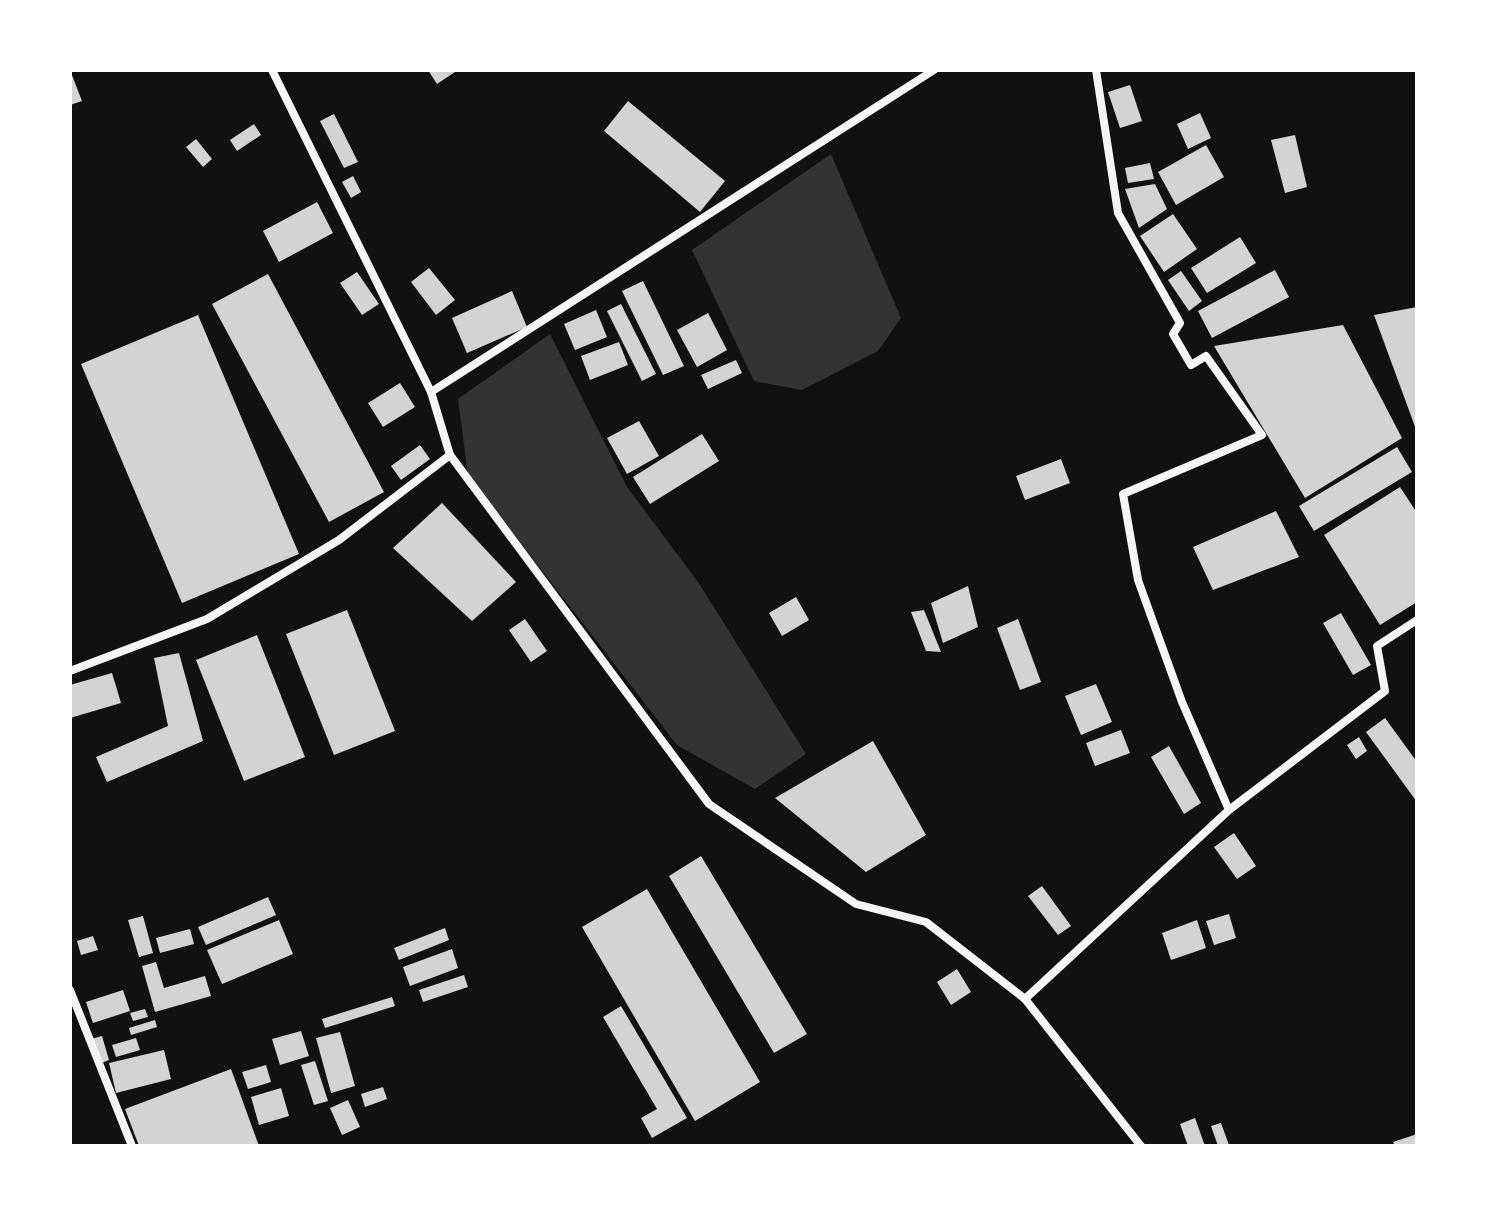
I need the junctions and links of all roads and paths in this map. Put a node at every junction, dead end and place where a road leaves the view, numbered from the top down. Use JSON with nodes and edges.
{"nodes":[{"id":1,"x":272,"y":70,"type":"edge"},
{"id":2,"x":934,"y":70,"type":"edge"},
{"id":3,"x":1096,"y":70,"type":"edge"},
{"id":4,"x":431,"y":392,"type":"junction"},
{"id":5,"x":450,"y":455,"type":"junction"},
{"id":6,"x":1417,"y":620,"type":"edge"},
{"id":7,"x":70,"y":671,"type":"edge"},
{"id":8,"x":1229,"y":810,"type":"junction"},
{"id":9,"x":70,"y":990,"type":"edge"},
{"id":10,"x":1025,"y":999,"type":"junction"},
{"id":11,"x":132,"y":1146,"type":"edge"},
{"id":12,"x":1141,"y":1146,"type":"edge"}],
"edges":[{"from":1,"to":4,"type":"street"},
{"from":2,"to":4,"type":"street"},
{"from":3,"to":8,"type":"street"},
{"from":4,"to":5,"type":"street"},
{"from":5,"to":7,"type":"street"},
{"from":5,"to":10,"type":"street"},
{"from":6,"to":8,"type":"street"},
{"from":8,"to":10,"type":"street"},
{"from":9,"to":11,"type":"street"},
{"from":10,"to":12,"type":"street"}]}
